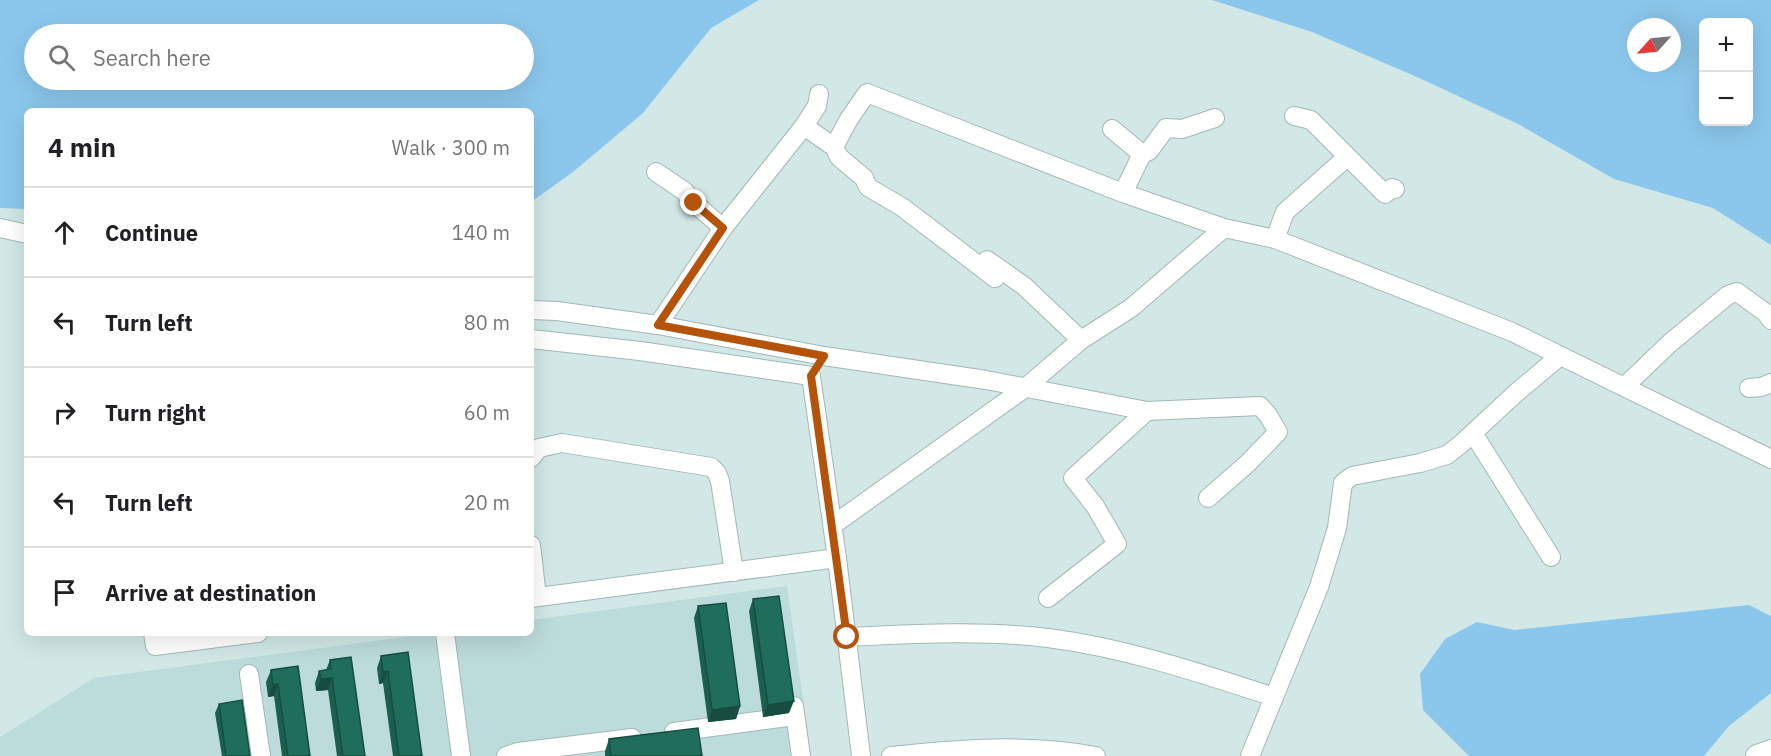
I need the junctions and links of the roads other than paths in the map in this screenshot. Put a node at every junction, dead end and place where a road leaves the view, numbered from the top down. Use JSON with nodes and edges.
{"nodes":[{"id":1,"x":819,"y":94,"type":"dead end"},
{"id":2,"x":1294,"y":116,"type":"dead end"},
{"id":3,"x":1215,"y":118,"type":"dead end"},
{"id":4,"x":804,"y":126,"type":"junction"},
{"id":5,"x":1112,"y":129,"type":"dead end"},
{"id":6,"x":834,"y":147,"type":"junction"},
{"id":7,"x":1142,"y":154,"type":"junction"},
{"id":8,"x":1347,"y":157,"type":"junction"},
{"id":9,"x":656,"y":172,"type":"dead end"},
{"id":10,"x":1395,"y":189,"type":"dead end"},
{"id":11,"x":1124,"y":193,"type":"junction"},
{"id":12,"x":0,"y":228,"type":"edge"},
{"id":13,"x":723,"y":228,"type":"junction"},
{"id":14,"x":1224,"y":228,"type":"junction"},
{"id":15,"x":24,"y":233,"type":"edge"},
{"id":16,"x":959,"y":239,"type":"dead end"},
{"id":17,"x":1275,"y":239,"type":"junction"},
{"id":18,"x":995,"y":278,"type":"dead end"},
{"id":19,"x":536,"y":310,"type":"edge"},
{"id":20,"x":1771,"y":320,"type":"edge"},
{"id":21,"x":658,"y":325,"type":"junction"},
{"id":22,"x":534,"y":329,"type":"edge"},
{"id":23,"x":534,"y":339,"type":"edge"},
{"id":24,"x":1081,"y":340,"type":"junction"},
{"id":25,"x":824,"y":356,"type":"junction"},
{"id":26,"x":1560,"y":356,"type":"junction"},
{"id":27,"x":811,"y":376,"type":"junction"},
{"id":28,"x":1771,"y":383,"type":"edge"},
{"id":29,"x":1625,"y":386,"type":"junction"},
{"id":30,"x":1025,"y":388,"type":"junction"},
{"id":31,"x":1749,"y":388,"type":"dead end"},
{"id":32,"x":1147,"y":411,"type":"junction"},
{"id":33,"x":1473,"y":433,"type":"junction"},
{"id":34,"x":534,"y":454,"type":"edge"},
{"id":35,"x":1771,"y":459,"type":"edge"},
{"id":36,"x":1208,"y":498,"type":"dead end"},
{"id":37,"x":833,"y":525,"type":"junction"},
{"id":38,"x":1551,"y":557,"type":"dead end"},
{"id":39,"x":837,"y":558,"type":"junction"},
{"id":40,"x":734,"y":572,"type":"junction"},
{"id":41,"x":534,"y":597,"type":"edge"},
{"id":42,"x":1048,"y":598,"type":"dead end"},
{"id":43,"x":153,"y":636,"type":"edge"},
{"id":44,"x":234,"y":636,"type":"edge"},
{"id":45,"x":445,"y":636,"type":"edge"},
{"id":46,"x":847,"y":637,"type":"junction"},
{"id":47,"x":249,"y":674,"type":"dead end"},
{"id":48,"x":792,"y":693,"type":"edge"},
{"id":49,"x":1274,"y":698,"type":"junction"},
{"id":50,"x":795,"y":716,"type":"junction"},
{"id":51,"x":586,"y":750,"type":"edge"},
{"id":52,"x":1771,"y":751,"type":"edge"},
{"id":53,"x":261,"y":756,"type":"edge"},
{"id":54,"x":461,"y":756,"type":"edge"},
{"id":55,"x":506,"y":756,"type":"edge"},
{"id":56,"x":801,"y":756,"type":"edge"},
{"id":57,"x":861,"y":756,"type":"edge"},
{"id":58,"x":891,"y":756,"type":"edge"},
{"id":59,"x":1096,"y":756,"type":"edge"},
{"id":60,"x":1250,"y":756,"type":"edge"},
{"id":61,"x":1756,"y":756,"type":"edge"}],
"edges":[{"from":1,"to":4,"type":"street"},
{"from":2,"to":8,"type":"street"},
{"from":3,"to":7,"type":"street"},
{"from":4,"to":6,"type":"street"},
{"from":4,"to":13,"type":"street"},
{"from":5,"to":7,"type":"street"},
{"from":6,"to":11,"type":"street"},
{"from":6,"to":18,"type":"street"},
{"from":7,"to":11,"type":"street"},
{"from":8,"to":10,"type":"street"},
{"from":8,"to":17,"type":"street"},
{"from":9,"to":13,"type":"street"},
{"from":11,"to":14,"type":"street"},
{"from":12,"to":15,"type":"street"},
{"from":13,"to":21,"type":"street"},
{"from":14,"to":17,"type":"street"},
{"from":14,"to":24,"type":"street"},
{"from":16,"to":24,"type":"street"},
{"from":17,"to":26,"type":"street"},
{"from":19,"to":21,"type":"street"},
{"from":19,"to":22,"type":"street"},
{"from":20,"to":29,"type":"street"},
{"from":21,"to":25,"type":"street"},
{"from":23,"to":27,"type":"street"},
{"from":24,"to":30,"type":"street"},
{"from":25,"to":27,"type":"street"},
{"from":25,"to":30,"type":"street"},
{"from":26,"to":29,"type":"street"},
{"from":26,"to":33,"type":"street"},
{"from":27,"to":37,"type":"street"},
{"from":28,"to":31,"type":"street"},
{"from":29,"to":35,"type":"street"},
{"from":30,"to":32,"type":"street"},
{"from":30,"to":37,"type":"street"},
{"from":32,"to":36,"type":"street"},
{"from":32,"to":42,"type":"street"},
{"from":33,"to":38,"type":"street"},
{"from":33,"to":49,"type":"street"},
{"from":34,"to":40,"type":"street"},
{"from":37,"to":39,"type":"street"},
{"from":39,"to":40,"type":"street"},
{"from":39,"to":46,"type":"street"},
{"from":40,"to":41,"type":"street"},
{"from":43,"to":44,"type":"street"},
{"from":45,"to":54,"type":"street"},
{"from":46,"to":49,"type":"street"},
{"from":46,"to":57,"type":"street"},
{"from":47,"to":53,"type":"street"},
{"from":48,"to":50,"type":"street"},
{"from":49,"to":60,"type":"street"},
{"from":50,"to":51,"type":"street"},
{"from":50,"to":56,"type":"street"},
{"from":51,"to":55,"type":"street"},
{"from":52,"to":61,"type":"main road"},
{"from":58,"to":59,"type":"street"}]}
